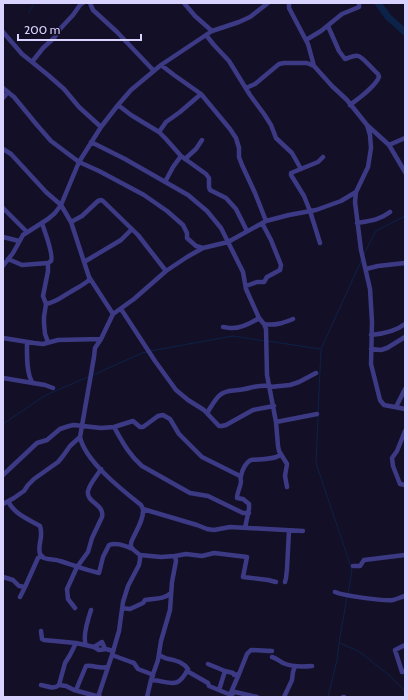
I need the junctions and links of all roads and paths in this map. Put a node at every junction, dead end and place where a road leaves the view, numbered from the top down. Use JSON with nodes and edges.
{"nodes":[{"id":1,"x":83,"y":3,"type":"edge"},
{"id":2,"x":90,"y":3,"type":"edge"},
{"id":3,"x":185,"y":3,"type":"edge"},
{"id":4,"x":268,"y":3,"type":"edge"},
{"id":5,"x":288,"y":3,"type":"edge"},
{"id":6,"x":359,"y":3,"type":"edge"},
{"id":7,"x":328,"y":26,"type":"junction"},
{"id":8,"x":212,"y":31,"type":"junction"},
{"id":9,"x":3,"y":32,"type":"edge"},
{"id":10,"x":206,"y":35,"type":"junction"},
{"id":11,"x":306,"y":40,"type":"junction"},
{"id":12,"x":32,"y":62,"type":"junction"},
{"id":13,"x":161,"y":65,"type":"junction"},
{"id":14,"x":314,"y":66,"type":"junction"},
{"id":15,"x":154,"y":70,"type":"junction"},
{"id":16,"x":3,"y":88,"type":"edge"},
{"id":17,"x":246,"y":88,"type":"junction"},
{"id":18,"x":8,"y":92,"type":"junction"},
{"id":19,"x":201,"y":94,"type":"junction"},
{"id":20,"x":3,"y":98,"type":"edge"},
{"id":21,"x":118,"y":105,"type":"junction"},
{"id":22,"x":350,"y":105,"type":"junction"},
{"id":23,"x":367,"y":125,"type":"junction"},
{"id":24,"x":101,"y":127,"type":"junction"},
{"id":25,"x":159,"y":132,"type":"junction"},
{"id":26,"x":405,"y":138,"type":"edge"},
{"id":27,"x":202,"y":140,"type":"dead end"},
{"id":28,"x":91,"y":142,"type":"junction"},
{"id":29,"x":390,"y":145,"type":"junction"},
{"id":30,"x":3,"y":149,"type":"edge"},
{"id":31,"x":323,"y":157,"type":"dead end"},
{"id":32,"x":183,"y":158,"type":"junction"},
{"id":33,"x":79,"y":162,"type":"junction"},
{"id":34,"x":301,"y":169,"type":"junction"},
{"id":35,"x":405,"y":172,"type":"edge"},
{"id":36,"x":165,"y":182,"type":"junction"},
{"id":37,"x":356,"y":192,"type":"junction"},
{"id":38,"x":61,"y":205,"type":"junction"},
{"id":39,"x":3,"y":208,"type":"edge"},
{"id":40,"x":310,"y":211,"type":"junction"},
{"id":41,"x":390,"y":212,"type":"dead end"},
{"id":42,"x":71,"y":222,"type":"junction"},
{"id":43,"x":264,"y":222,"type":"junction"},
{"id":44,"x":42,"y":223,"type":"junction"},
{"id":45,"x":357,"y":223,"type":"junction"},
{"id":46,"x":132,"y":229,"type":"junction"},
{"id":47,"x":247,"y":231,"type":"junction"},
{"id":48,"x":27,"y":232,"type":"junction"},
{"id":49,"x":3,"y":237,"type":"edge"},
{"id":50,"x":19,"y":241,"type":"junction"},
{"id":51,"x":228,"y":242,"type":"junction"},
{"id":52,"x":320,"y":243,"type":"dead end"},
{"id":53,"x":203,"y":248,"type":"junction"},
{"id":54,"x":8,"y":259,"type":"junction"},
{"id":55,"x":84,"y":262,"type":"junction"},
{"id":56,"x":48,"y":263,"type":"junction"},
{"id":57,"x":405,"y":263,"type":"edge"},
{"id":58,"x":3,"y":266,"type":"edge"},
{"id":59,"x":366,"y":269,"type":"junction"},
{"id":60,"x":166,"y":271,"type":"junction"},
{"id":61,"x":90,"y":279,"type":"junction"},
{"id":62,"x":246,"y":286,"type":"junction"},
{"id":63,"x":46,"y":304,"type":"junction"},
{"id":64,"x":121,"y":309,"type":"junction"},
{"id":65,"x":113,"y":314,"type":"junction"},
{"id":66,"x":259,"y":318,"type":"junction"},
{"id":67,"x":293,"y":319,"type":"dead end"},
{"id":68,"x":264,"y":324,"type":"junction"},
{"id":69,"x":405,"y":324,"type":"edge"},
{"id":70,"x":223,"y":327,"type":"dead end"},
{"id":71,"x":371,"y":335,"type":"junction"},
{"id":72,"x":405,"y":337,"type":"edge"},
{"id":73,"x":3,"y":338,"type":"edge"},
{"id":74,"x":101,"y":339,"type":"junction"},
{"id":75,"x":27,"y":342,"type":"junction"},
{"id":76,"x":48,"y":342,"type":"junction"},
{"id":77,"x":371,"y":349,"type":"junction"},
{"id":78,"x":316,"y":373,"type":"dead end"},
{"id":79,"x":3,"y":378,"type":"edge"},
{"id":80,"x":33,"y":383,"type":"junction"},
{"id":81,"x":270,"y":387,"type":"junction"},
{"id":82,"x":53,"y":388,"type":"dead end"},
{"id":83,"x":405,"y":389,"type":"edge"},
{"id":84,"x":274,"y":406,"type":"junction"},
{"id":85,"x":396,"y":407,"type":"junction"},
{"id":86,"x":405,"y":409,"type":"edge"},
{"id":87,"x":207,"y":413,"type":"junction"},
{"id":88,"x":317,"y":414,"type":"dead end"},
{"id":89,"x":276,"y":422,"type":"junction"},
{"id":90,"x":82,"y":426,"type":"junction"},
{"id":91,"x":114,"y":427,"type":"junction"},
{"id":92,"x":405,"y":431,"type":"edge"},
{"id":93,"x":80,"y":437,"type":"junction"},
{"id":94,"x":281,"y":454,"type":"junction"},
{"id":95,"x":101,"y":469,"type":"junction"},
{"id":96,"x":3,"y":475,"type":"edge"},
{"id":97,"x":240,"y":476,"type":"junction"},
{"id":98,"x":405,"y":485,"type":"edge"},
{"id":99,"x":287,"y":487,"type":"dead end"},
{"id":100,"x":8,"y":501,"type":"junction"},
{"id":101,"x":3,"y":504,"type":"edge"},
{"id":102,"x":143,"y":509,"type":"junction"},
{"id":103,"x":249,"y":513,"type":"junction"},
{"id":104,"x":246,"y":528,"type":"junction"},
{"id":105,"x":289,"y":531,"type":"junction"},
{"id":106,"x":303,"y":531,"type":"dead end"},
{"id":107,"x":133,"y":549,"type":"junction"},
{"id":108,"x":140,"y":554,"type":"junction"},
{"id":109,"x":405,"y":555,"type":"edge"},
{"id":110,"x":42,"y":556,"type":"junction"},
{"id":111,"x":175,"y":556,"type":"junction"},
{"id":112,"x":353,"y":566,"type":"dead end"},
{"id":113,"x":76,"y":567,"type":"junction"},
{"id":114,"x":3,"y":577,"type":"edge"},
{"id":115,"x":276,"y":582,"type":"dead end"},
{"id":116,"x":285,"y":582,"type":"dead end"},
{"id":117,"x":25,"y":587,"type":"junction"},
{"id":118,"x":335,"y":592,"type":"dead end"},
{"id":119,"x":171,"y":593,"type":"junction"},
{"id":120,"x":405,"y":596,"type":"edge"},
{"id":121,"x":20,"y":597,"type":"dead end"},
{"id":122,"x":75,"y":608,"type":"dead end"},
{"id":123,"x":122,"y":608,"type":"junction"},
{"id":124,"x":91,"y":610,"type":"dead end"},
{"id":125,"x":41,"y":631,"type":"dead end"},
{"id":126,"x":76,"y":643,"type":"junction"},
{"id":127,"x":86,"y":645,"type":"junction"},
{"id":128,"x":405,"y":645,"type":"edge"},
{"id":129,"x":94,"y":647,"type":"junction"},
{"id":130,"x":105,"y":650,"type":"junction"},
{"id":131,"x":112,"y":653,"type":"junction"},
{"id":132,"x":159,"y":655,"type":"junction"},
{"id":133,"x":208,"y":664,"type":"dead end"},
{"id":134,"x":295,"y":666,"type":"junction"},
{"id":135,"x":312,"y":666,"type":"dead end"},
{"id":136,"x":108,"y":667,"type":"junction"},
{"id":137,"x":187,"y":671,"type":"junction"},
{"id":138,"x":225,"y":671,"type":"junction"},
{"id":139,"x":405,"y":671,"type":"edge"},
{"id":140,"x":239,"y":674,"type":"junction"},
{"id":141,"x":152,"y":678,"type":"junction"},
{"id":142,"x":59,"y":685,"type":"junction"},
{"id":143,"x":41,"y":686,"type":"dead end"},
{"id":144,"x":76,"y":690,"type":"junction"},
{"id":145,"x":219,"y":690,"type":"junction"},
{"id":146,"x":230,"y":696,"type":"edge"},
{"id":147,"x":98,"y":697,"type":"edge"},
{"id":148,"x":147,"y":697,"type":"edge"},
{"id":149,"x":257,"y":697,"type":"edge"},
{"id":150,"x":284,"y":697,"type":"edge"}],
"edges":[{"from":1,"to":12,"type":"street"},
{"from":2,"to":15,"type":"street"},
{"from":3,"to":8,"type":"street"},
{"from":4,"to":8,"type":"street"},
{"from":5,"to":11,"type":"street"},
{"from":6,"to":7,"type":"street"},
{"from":7,"to":11,"type":"street"},
{"from":7,"to":22,"type":"street"},
{"from":8,"to":10,"type":"street"},
{"from":9,"to":12,"type":"street"},
{"from":10,"to":13,"type":"street"},
{"from":10,"to":17,"type":"street"},
{"from":11,"to":14,"type":"street"},
{"from":12,"to":24,"type":"street"},
{"from":13,"to":15,"type":"street"},
{"from":13,"to":19,"type":"street"},
{"from":14,"to":17,"type":"street"},
{"from":14,"to":22,"type":"street"},
{"from":15,"to":21,"type":"street"},
{"from":16,"to":18,"type":"street"},
{"from":17,"to":34,"type":"street"},
{"from":18,"to":20,"type":"street"},
{"from":18,"to":33,"type":"street"},
{"from":19,"to":25,"type":"street"},
{"from":19,"to":43,"type":"street"},
{"from":21,"to":24,"type":"street"},
{"from":21,"to":25,"type":"street"},
{"from":22,"to":23,"type":"street"},
{"from":23,"to":29,"type":"street"},
{"from":23,"to":37,"type":"street"},
{"from":24,"to":28,"type":"street"},
{"from":25,"to":32,"type":"street"},
{"from":26,"to":29,"type":"street"},
{"from":27,"to":32,"type":"street"},
{"from":28,"to":33,"type":"street"},
{"from":28,"to":36,"type":"street"},
{"from":29,"to":35,"type":"street"},
{"from":30,"to":38,"type":"street"},
{"from":31,"to":34,"type":"street"},
{"from":32,"to":36,"type":"street"},
{"from":32,"to":47,"type":"street"},
{"from":33,"to":38,"type":"street"},
{"from":33,"to":53,"type":"street"},
{"from":34,"to":40,"type":"street"},
{"from":36,"to":51,"type":"street"},
{"from":37,"to":40,"type":"street"},
{"from":37,"to":45,"type":"street"},
{"from":38,"to":42,"type":"street"},
{"from":38,"to":44,"type":"street"},
{"from":39,"to":48,"type":"street"},
{"from":40,"to":43,"type":"street"},
{"from":40,"to":52,"type":"street"},
{"from":41,"to":45,"type":"street"},
{"from":42,"to":46,"type":"street"},
{"from":42,"to":55,"type":"street"},
{"from":43,"to":47,"type":"street"},
{"from":43,"to":62,"type":"street"},
{"from":44,"to":48,"type":"street"},
{"from":44,"to":56,"type":"street"},
{"from":45,"to":59,"type":"street"},
{"from":46,"to":55,"type":"street"},
{"from":46,"to":60,"type":"street"},
{"from":47,"to":51,"type":"street"},
{"from":48,"to":50,"type":"street"},
{"from":49,"to":50,"type":"street"},
{"from":50,"to":54,"type":"street"},
{"from":51,"to":53,"type":"street"},
{"from":51,"to":62,"type":"street"},
{"from":53,"to":60,"type":"street"},
{"from":54,"to":56,"type":"street"},
{"from":54,"to":58,"type":"street"},
{"from":55,"to":61,"type":"street"},
{"from":56,"to":63,"type":"street"},
{"from":57,"to":59,"type":"street"},
{"from":59,"to":71,"type":"street"},
{"from":60,"to":64,"type":"street"},
{"from":61,"to":63,"type":"street"},
{"from":61,"to":65,"type":"street"},
{"from":62,"to":66,"type":"street"},
{"from":63,"to":76,"type":"street"},
{"from":64,"to":65,"type":"street"},
{"from":64,"to":87,"type":"street"},
{"from":65,"to":74,"type":"street"},
{"from":66,"to":68,"type":"street"},
{"from":66,"to":70,"type":"street"},
{"from":67,"to":68,"type":"street"},
{"from":68,"to":81,"type":"street"},
{"from":69,"to":71,"type":"street"},
{"from":71,"to":77,"type":"street"},
{"from":72,"to":77,"type":"street"},
{"from":73,"to":75,"type":"street"},
{"from":74,"to":76,"type":"street"},
{"from":74,"to":90,"type":"street"},
{"from":75,"to":76,"type":"street"},
{"from":75,"to":80,"type":"street"},
{"from":77,"to":85,"type":"street"},
{"from":78,"to":81,"type":"street"},
{"from":79,"to":80,"type":"street"},
{"from":80,"to":82,"type":"street"},
{"from":81,"to":84,"type":"street"},
{"from":81,"to":87,"type":"street"},
{"from":83,"to":85,"type":"street"},
{"from":84,"to":87,"type":"street"},
{"from":84,"to":89,"type":"street"},
{"from":85,"to":86,"type":"street"},
{"from":88,"to":89,"type":"street"},
{"from":89,"to":94,"type":"street"},
{"from":90,"to":91,"type":"street"},
{"from":90,"to":93,"type":"street"},
{"from":90,"to":96,"type":"street"},
{"from":91,"to":97,"type":"street"},
{"from":91,"to":103,"type":"street"},
{"from":92,"to":98,"type":"street"},
{"from":93,"to":95,"type":"street"},
{"from":93,"to":100,"type":"street"},
{"from":94,"to":97,"type":"street"},
{"from":94,"to":99,"type":"street"},
{"from":95,"to":102,"type":"street"},
{"from":95,"to":113,"type":"street"},
{"from":97,"to":103,"type":"street"},
{"from":100,"to":101,"type":"street"},
{"from":100,"to":110,"type":"street"},
{"from":102,"to":104,"type":"street"},
{"from":102,"to":107,"type":"street"},
{"from":103,"to":104,"type":"street"},
{"from":104,"to":105,"type":"street"},
{"from":105,"to":106,"type":"street"},
{"from":105,"to":116,"type":"street"},
{"from":107,"to":108,"type":"street"},
{"from":107,"to":113,"type":"street"},
{"from":108,"to":111,"type":"street"},
{"from":108,"to":123,"type":"street"},
{"from":109,"to":112,"type":"street"},
{"from":110,"to":113,"type":"street"},
{"from":110,"to":117,"type":"street"},
{"from":111,"to":115,"type":"street"},
{"from":111,"to":119,"type":"street"},
{"from":113,"to":122,"type":"street"},
{"from":114,"to":117,"type":"street"},
{"from":117,"to":121,"type":"street"},
{"from":118,"to":120,"type":"street"},
{"from":119,"to":123,"type":"street"},
{"from":119,"to":132,"type":"street"},
{"from":123,"to":131,"type":"street"},
{"from":124,"to":127,"type":"street"},
{"from":125,"to":126,"type":"street"},
{"from":126,"to":127,"type":"street"},
{"from":126,"to":142,"type":"street"},
{"from":127,"to":129,"type":"street"},
{"from":128,"to":139,"type":"street"},
{"from":129,"to":130,"type":"street"},
{"from":129,"to":130,"type":"street"},
{"from":130,"to":131,"type":"street"},
{"from":131,"to":136,"type":"street"},
{"from":131,"to":141,"type":"street"},
{"from":132,"to":137,"type":"street"},
{"from":132,"to":141,"type":"street"},
{"from":133,"to":138,"type":"street"},
{"from":134,"to":135,"type":"street"},
{"from":134,"to":140,"type":"street"},
{"from":134,"to":150,"type":"street"},
{"from":136,"to":144,"type":"street"},
{"from":136,"to":147,"type":"street"},
{"from":137,"to":141,"type":"street"},
{"from":137,"to":145,"type":"street"},
{"from":138,"to":140,"type":"street"},
{"from":138,"to":145,"type":"street"},
{"from":140,"to":146,"type":"street"},
{"from":141,"to":148,"type":"street"},
{"from":142,"to":143,"type":"street"},
{"from":142,"to":144,"type":"street"},
{"from":144,"to":147,"type":"street"},
{"from":145,"to":146,"type":"street"},
{"from":146,"to":149,"type":"street"}]}
